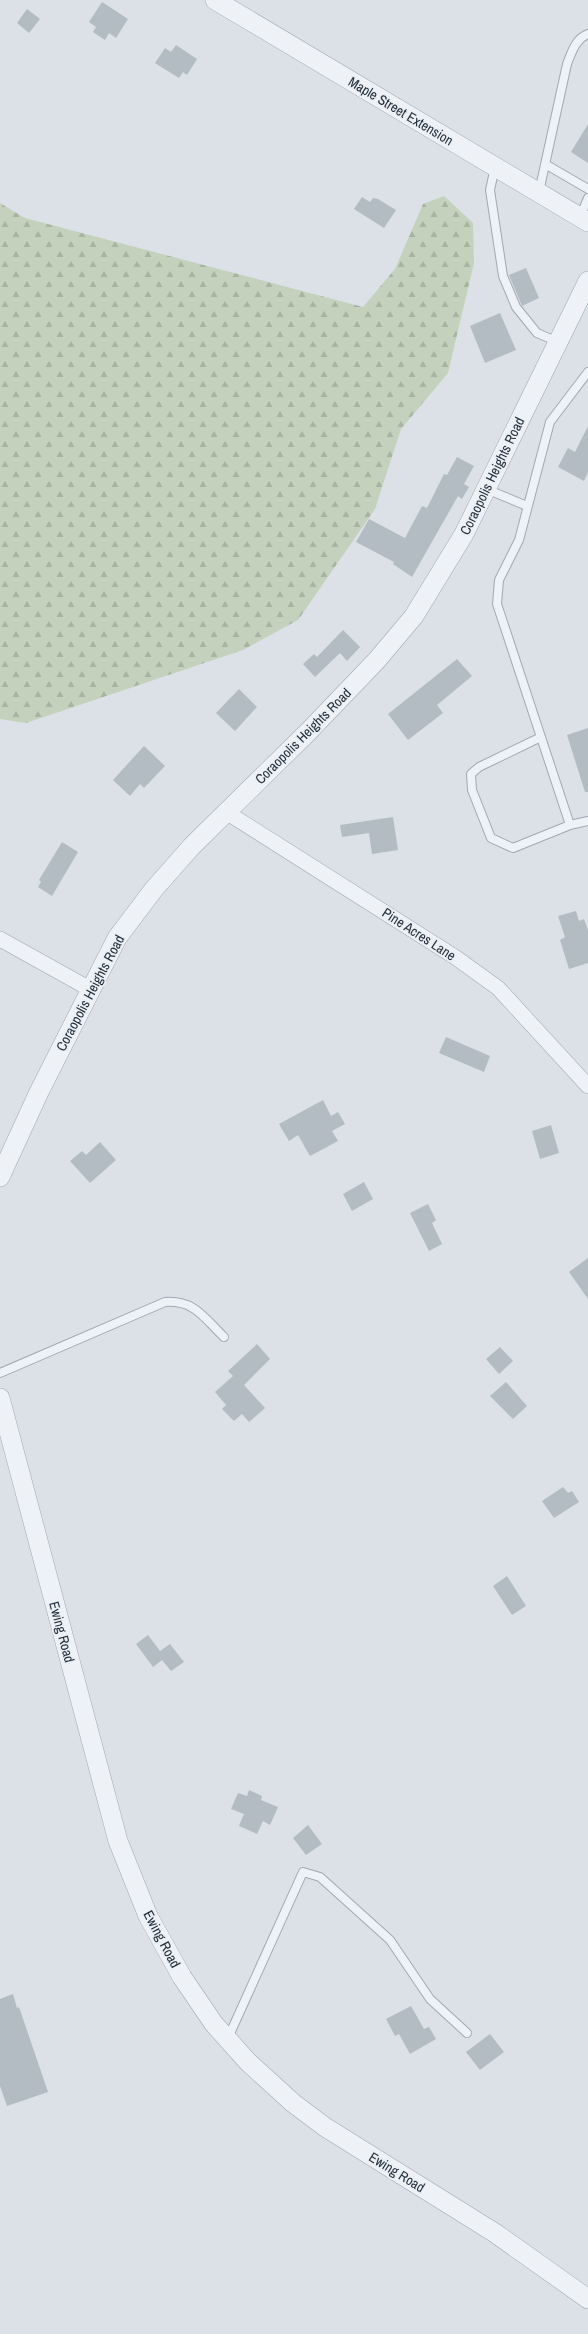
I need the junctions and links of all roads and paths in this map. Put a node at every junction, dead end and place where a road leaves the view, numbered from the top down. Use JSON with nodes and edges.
{"nodes":[{"id":1,"x":214,"y":0,"type":"edge"},
{"id":2,"x":588,"y":34,"type":"edge"},
{"id":3,"x":545,"y":164,"type":"junction"},
{"id":4,"x":495,"y":167,"type":"junction"},
{"id":5,"x":588,"y":190,"type":"edge"},
{"id":6,"x":539,"y":193,"type":"junction"},
{"id":7,"x":588,"y":198,"type":"edge"},
{"id":8,"x":584,"y":220,"type":"edge"},
{"id":9,"x":588,"y":281,"type":"edge"},
{"id":10,"x":558,"y":342,"type":"junction"},
{"id":11,"x":588,"y":372,"type":"edge"},
{"id":12,"x":486,"y":489,"type":"junction"},
{"id":13,"x":527,"y":506,"type":"junction"},
{"id":14,"x":541,"y":737,"type":"junction"},
{"id":15,"x":226,"y":812,"type":"junction"},
{"id":16,"x":588,"y":821,"type":"edge"},
{"id":17,"x":570,"y":825,"type":"junction"},
{"id":18,"x":0,"y":939,"type":"edge"},
{"id":19,"x":90,"y":989,"type":"junction"},
{"id":20,"x":588,"y":1086,"type":"edge"},
{"id":21,"x":0,"y":1177,"type":"edge"},
{"id":22,"x":224,"y":1337,"type":"dead end"},
{"id":23,"x":0,"y":1373,"type":"edge"},
{"id":24,"x":0,"y":1398,"type":"edge"},
{"id":25,"x":467,"y":2033,"type":"dead end"},
{"id":26,"x":227,"y":2039,"type":"junction"},
{"id":27,"x":588,"y":2299,"type":"edge"}],
"edges":[{"from":1,"to":4,"type":"street","name":"Maple Street Extension"},
{"from":2,"to":3,"type":"lane"},
{"from":3,"to":5,"type":"lane"},
{"from":3,"to":6,"type":"lane"},
{"from":4,"to":6,"type":"street","name":"Maple Street Extension"},
{"from":4,"to":10,"type":"lane"},
{"from":6,"to":8,"type":"street","name":"Maple Street Extension"},
{"from":7,"to":8,"type":"lane"},
{"from":9,"to":10,"type":"street","name":"Coraopolis Heights Road"},
{"from":10,"to":12,"type":"street","name":"Coraopolis Heights Road"},
{"from":11,"to":13,"type":"lane"},
{"from":12,"to":13,"type":"lane"},
{"from":12,"to":15,"type":"street","name":"Coraopolis Heights Road"},
{"from":13,"to":14,"type":"lane"},
{"from":14,"to":17,"type":"lane"},
{"from":14,"to":17,"type":"lane"},
{"from":15,"to":19,"type":"street","name":"Coraopolis Heights Road"},
{"from":15,"to":20,"type":"street","name":"Pine Acres Lane"},
{"from":16,"to":17,"type":"lane"},
{"from":18,"to":19,"type":"street"},
{"from":19,"to":21,"type":"street","name":"Coraopolis Heights Road"},
{"from":22,"to":23,"type":"lane"},
{"from":24,"to":26,"type":"street","name":"Ewing Road"},
{"from":25,"to":26,"type":"lane"},
{"from":26,"to":27,"type":"street","name":"Ewing Road"}]}
